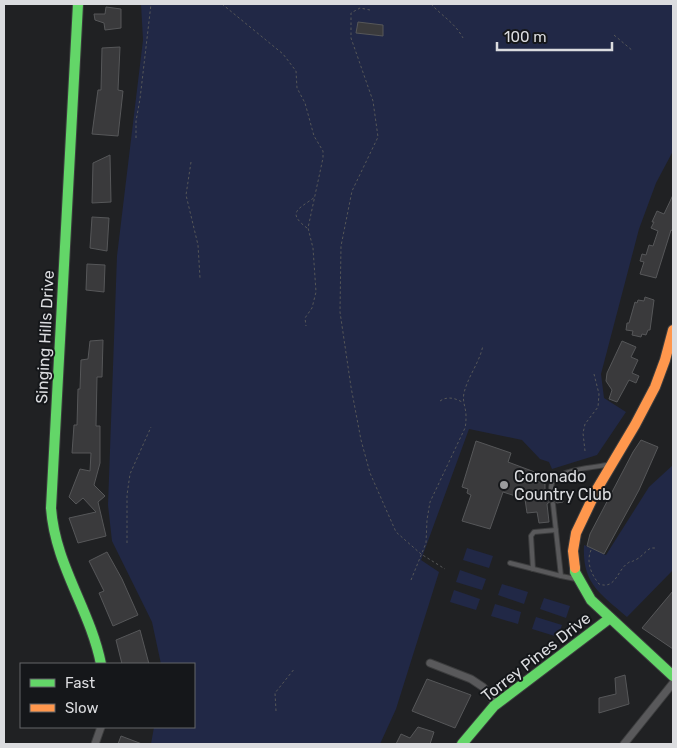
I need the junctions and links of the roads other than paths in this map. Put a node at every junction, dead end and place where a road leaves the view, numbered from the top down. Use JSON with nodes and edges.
{"nodes":[{"id":1,"x":78,"y":4,"type":"edge"},
{"id":2,"x":673,"y":330,"type":"edge"},
{"id":3,"x":610,"y":465,"type":"junction"},
{"id":4,"x":552,"y":495,"type":"dead end"},
{"id":5,"x":553,"y":504,"type":"dead end"},
{"id":6,"x":556,"y":530,"type":"junction"},
{"id":7,"x":510,"y":563,"type":"dead end"},
{"id":8,"x":533,"y":569,"type":"junction"},
{"id":9,"x":561,"y":576,"type":"junction"},
{"id":10,"x":578,"y":579,"type":"junction"},
{"id":11,"x":610,"y":618,"type":"junction"},
{"id":12,"x":102,"y":663,"type":"edge"},
{"id":13,"x":430,"y":663,"type":"dead end"},
{"id":14,"x":673,"y":676,"type":"edge"},
{"id":15,"x":673,"y":683,"type":"edge"},
{"id":16,"x":496,"y":704,"type":"junction"},
{"id":17,"x":101,"y":728,"type":"edge"},
{"id":18,"x":95,"y":744,"type":"edge"},
{"id":19,"x":462,"y":744,"type":"edge"},
{"id":20,"x":624,"y":744,"type":"edge"}],
"edges":[{"from":1,"to":12,"type":"street","name":"Singing Hills Drive"},
{"from":2,"to":3,"type":"street"},
{"from":3,"to":4,"type":"lane"},
{"from":3,"to":10,"type":"street"},
{"from":5,"to":6,"type":"lane"},
{"from":6,"to":8,"type":"lane"},
{"from":6,"to":9,"type":"lane"},
{"from":7,"to":8,"type":"lane"},
{"from":8,"to":9,"type":"lane"},
{"from":9,"to":10,"type":"lane"},
{"from":10,"to":11,"type":"street"},
{"from":11,"to":14,"type":"street"},
{"from":11,"to":16,"type":"street","name":"Torrey Pines Drive"},
{"from":13,"to":16,"type":"street"},
{"from":15,"to":20,"type":"street"},
{"from":16,"to":19,"type":"street","name":"Torrey Pines Drive"},
{"from":17,"to":18,"type":"street"}]}
